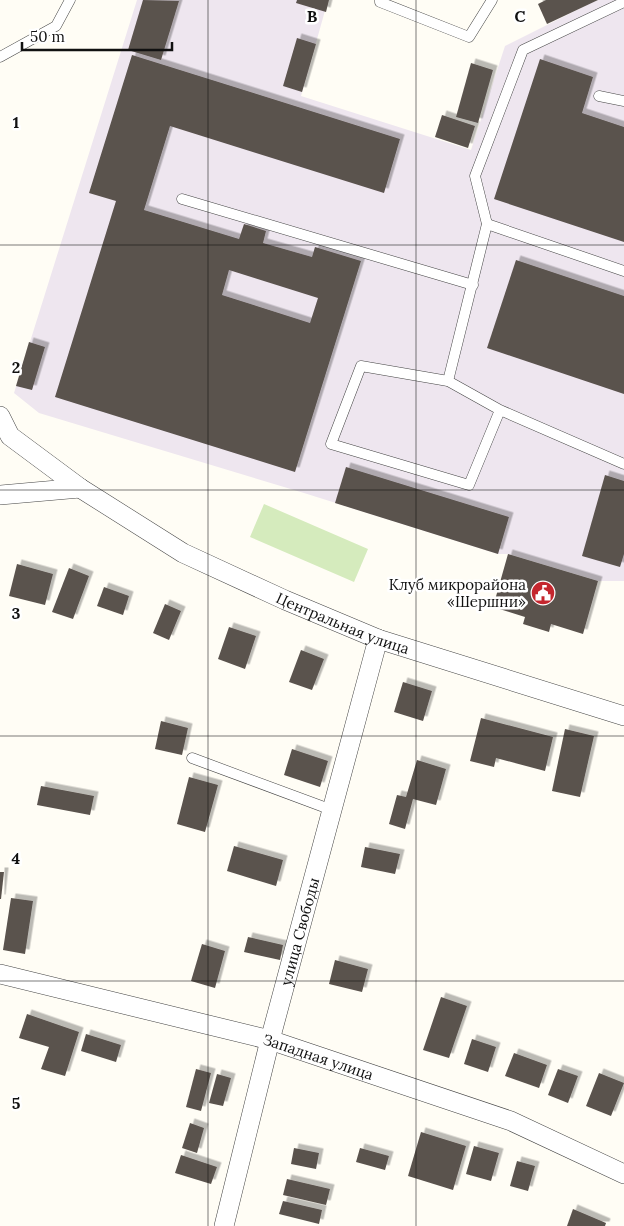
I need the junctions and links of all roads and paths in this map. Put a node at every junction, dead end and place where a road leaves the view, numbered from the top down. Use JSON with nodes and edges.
{"nodes":[{"id":1,"x":70,"y":0,"type":"edge"},
{"id":2,"x":380,"y":0,"type":"edge"},
{"id":3,"x":492,"y":0,"type":"edge"},
{"id":4,"x":624,"y":2,"type":"edge"},
{"id":5,"x":0,"y":57,"type":"edge"},
{"id":6,"x":599,"y":96,"type":"dead end"},
{"id":7,"x":624,"y":102,"type":"edge"},
{"id":8,"x":182,"y":199,"type":"dead end"},
{"id":9,"x":487,"y":224,"type":"junction"},
{"id":10,"x":624,"y":271,"type":"edge"},
{"id":11,"x":473,"y":285,"type":"junction"},
{"id":12,"x":448,"y":382,"type":"junction"},
{"id":13,"x":500,"y":410,"type":"junction"},
{"id":14,"x":0,"y":416,"type":"edge"},
{"id":15,"x":624,"y":464,"type":"edge"},
{"id":16,"x":80,"y":488,"type":"junction"},
{"id":17,"x":0,"y":495,"type":"edge"},
{"id":18,"x":378,"y":639,"type":"junction"},
{"id":19,"x":623,"y":711,"type":"edge"},
{"id":20,"x":192,"y":758,"type":"dead end"},
{"id":21,"x":332,"y":810,"type":"junction"},
{"id":22,"x":0,"y":974,"type":"edge"},
{"id":23,"x":270,"y":1040,"type":"junction"},
{"id":24,"x":624,"y":1174,"type":"edge"},
{"id":25,"x":224,"y":1226,"type":"edge"}],
"edges":[{"from":1,"to":5,"type":"lane"},
{"from":2,"to":3,"type":"lane"},
{"from":4,"to":9,"type":"lane"},
{"from":6,"to":7,"type":"lane"},
{"from":8,"to":11,"type":"lane"},
{"from":9,"to":10,"type":"lane"},
{"from":9,"to":11,"type":"lane"},
{"from":11,"to":12,"type":"lane"},
{"from":12,"to":13,"type":"lane"},
{"from":12,"to":13,"type":"lane"},
{"from":13,"to":15,"type":"lane"},
{"from":14,"to":16,"type":"street","name":"Центральная улица"},
{"from":16,"to":17,"type":"street"},
{"from":16,"to":18,"type":"street","name":"Центральная улица"},
{"from":18,"to":19,"type":"street","name":"Центральная улица"},
{"from":18,"to":21,"type":"street","name":"улица Свободы"},
{"from":20,"to":21,"type":"lane"},
{"from":21,"to":23,"type":"street","name":"улица Свободы"},
{"from":22,"to":23,"type":"street","name":"Западная улица"},
{"from":23,"to":24,"type":"street","name":"Западная улица"},
{"from":23,"to":25,"type":"street","name":"улица Свободы"}]}
